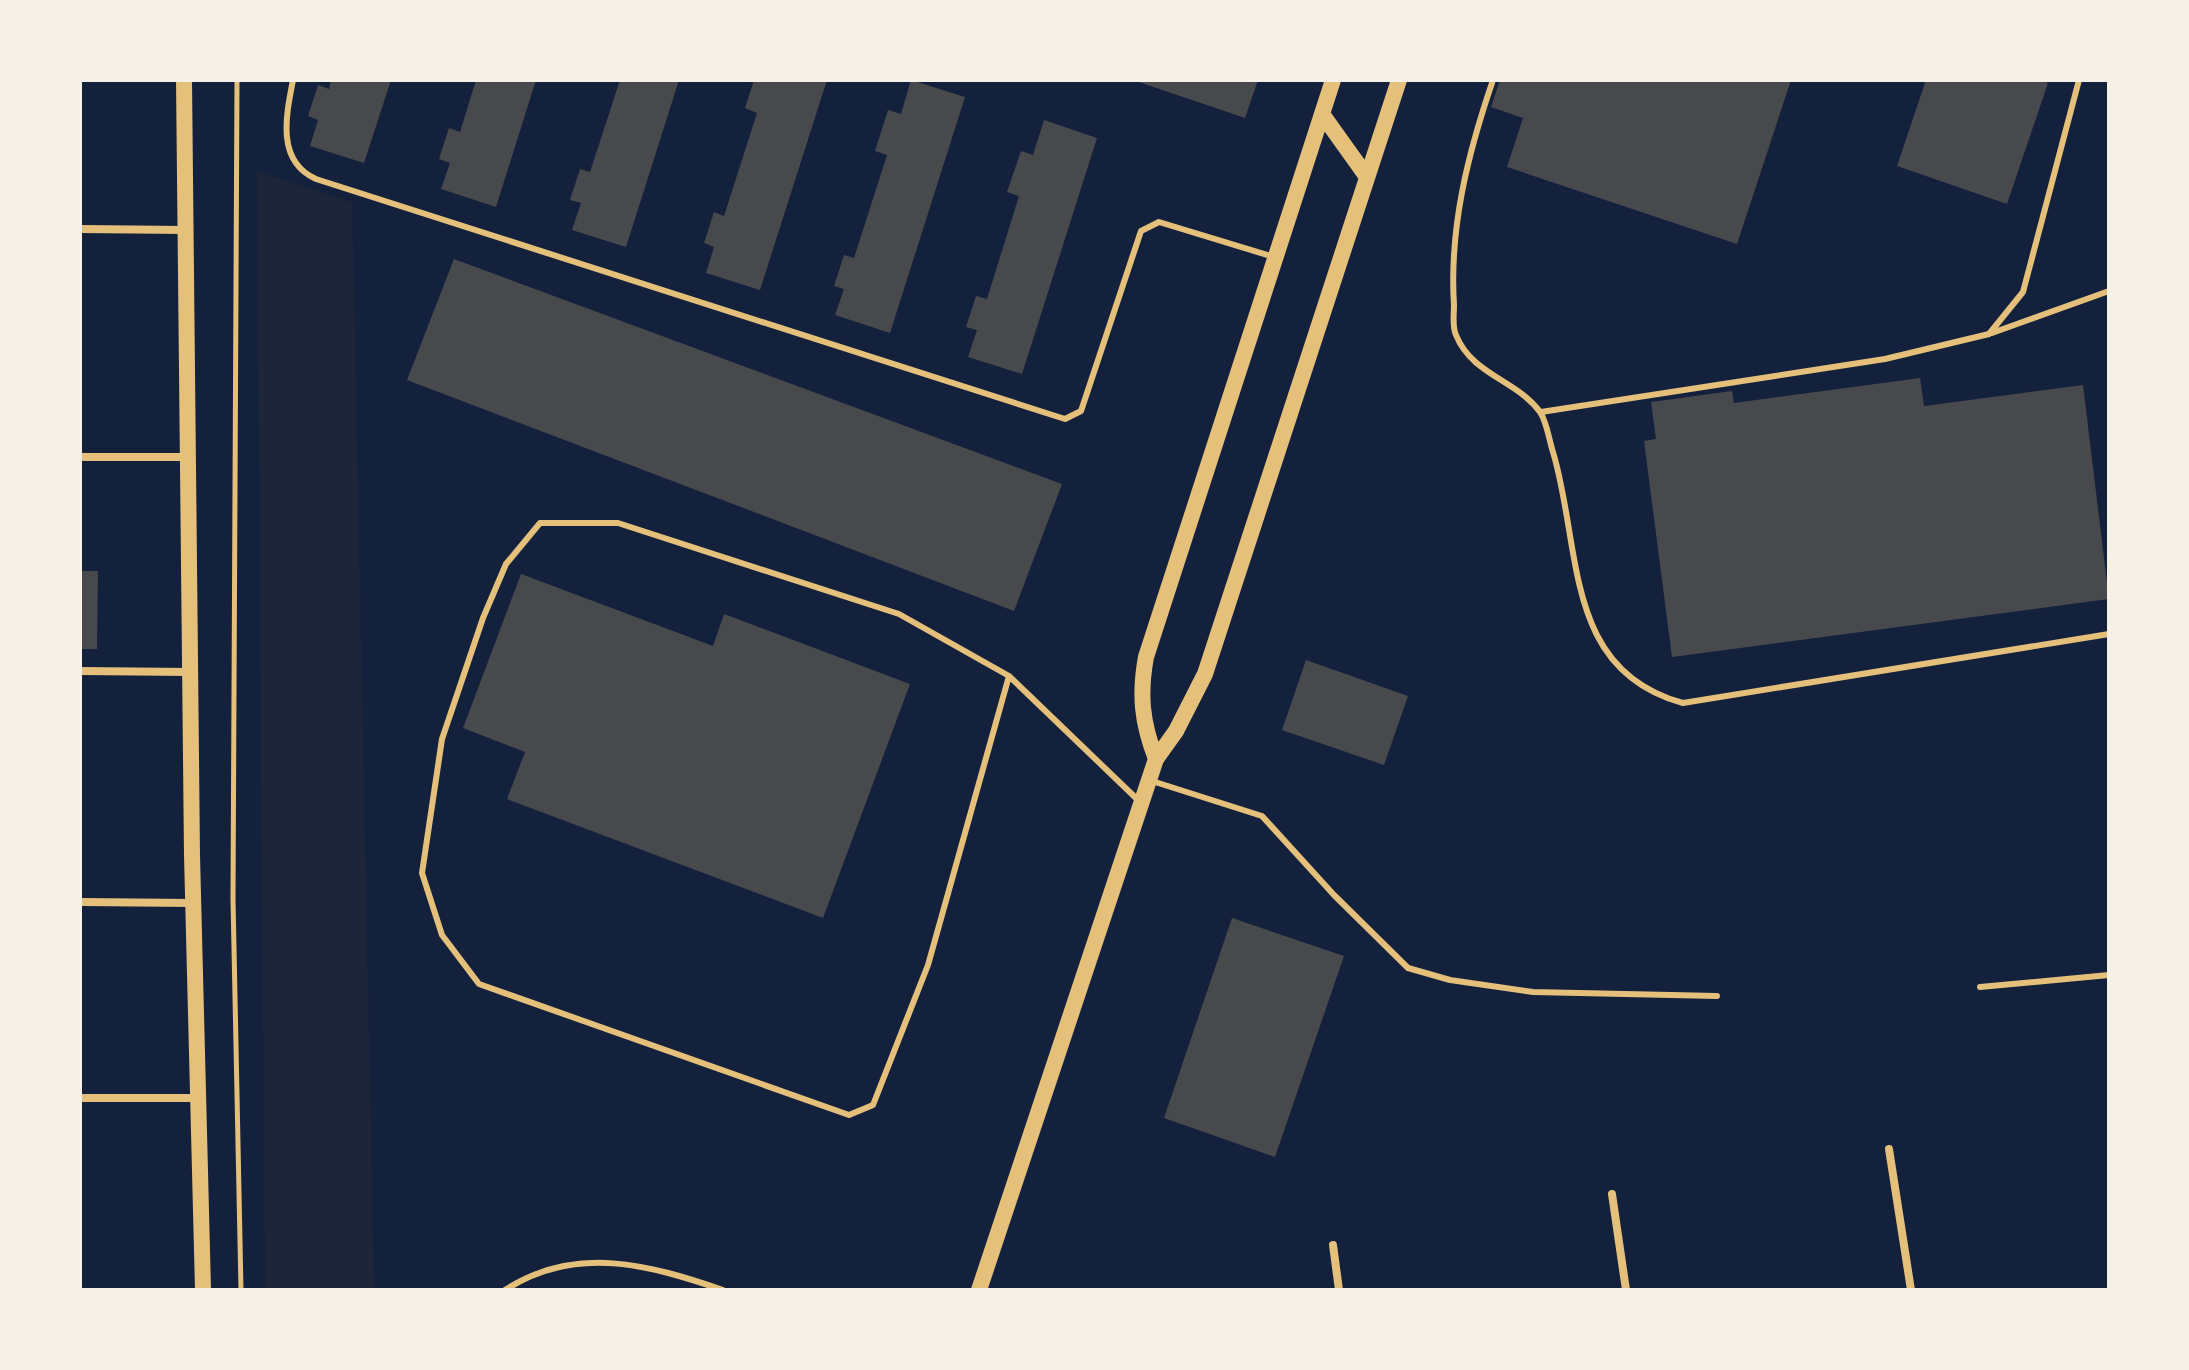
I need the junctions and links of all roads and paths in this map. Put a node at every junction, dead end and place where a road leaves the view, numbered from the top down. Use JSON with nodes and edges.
{"nodes":[{"id":1,"x":184,"y":80,"type":"edge"},
{"id":2,"x":237,"y":80,"type":"edge"},
{"id":3,"x":293,"y":80,"type":"edge"},
{"id":4,"x":1333,"y":80,"type":"edge"},
{"id":5,"x":1399,"y":80,"type":"edge"},
{"id":6,"x":1493,"y":80,"type":"edge"},
{"id":7,"x":2079,"y":80,"type":"edge"},
{"id":8,"x":1322,"y":114,"type":"junction"},
{"id":9,"x":1367,"y":177,"type":"junction"},
{"id":10,"x":80,"y":229,"type":"edge"},
{"id":11,"x":186,"y":230,"type":"junction"},
{"id":12,"x":1276,"y":257,"type":"junction"},
{"id":13,"x":2109,"y":291,"type":"edge"},
{"id":14,"x":1989,"y":334,"type":"junction"},
{"id":15,"x":1541,"y":412,"type":"junction"},
{"id":16,"x":80,"y":457,"type":"edge"},
{"id":17,"x":187,"y":457,"type":"junction"},
{"id":18,"x":2109,"y":634,"type":"edge"},
{"id":19,"x":80,"y":671,"type":"edge"},
{"id":20,"x":189,"y":672,"type":"junction"},
{"id":21,"x":1009,"y":676,"type":"junction"},
{"id":22,"x":1156,"y":759,"type":"junction"},
{"id":23,"x":1149,"y":780,"type":"junction"},
{"id":24,"x":1141,"y":803,"type":"junction"},
{"id":25,"x":80,"y":902,"type":"edge"},
{"id":26,"x":193,"y":903,"type":"junction"},
{"id":27,"x":2109,"y":975,"type":"edge"},
{"id":28,"x":1980,"y":987,"type":"dead end"},
{"id":29,"x":1717,"y":996,"type":"dead end"},
{"id":30,"x":80,"y":1098,"type":"edge"},
{"id":31,"x":198,"y":1098,"type":"junction"},
{"id":32,"x":1889,"y":1149,"type":"dead end"},
{"id":33,"x":1612,"y":1194,"type":"dead end"},
{"id":34,"x":1333,"y":1245,"type":"dead end"},
{"id":35,"x":203,"y":1290,"type":"edge"},
{"id":36,"x":241,"y":1290,"type":"edge"},
{"id":37,"x":505,"y":1290,"type":"edge"},
{"id":38,"x":723,"y":1290,"type":"edge"},
{"id":39,"x":979,"y":1290,"type":"edge"},
{"id":40,"x":1339,"y":1290,"type":"edge"},
{"id":41,"x":1626,"y":1290,"type":"edge"},
{"id":42,"x":1911,"y":1290,"type":"edge"}],
"edges":[{"from":1,"to":11,"type":"main road"},
{"from":2,"to":36,"type":"path"},
{"from":3,"to":12,"type":"lane"},
{"from":4,"to":8,"type":"main road"},
{"from":5,"to":9,"type":"main road"},
{"from":6,"to":15,"type":"lane"},
{"from":7,"to":14,"type":"lane"},
{"from":8,"to":9,"type":"main road"},
{"from":8,"to":12,"type":"main road"},
{"from":9,"to":22,"type":"main road"},
{"from":10,"to":11,"type":"street"},
{"from":11,"to":17,"type":"main road"},
{"from":12,"to":22,"type":"main road"},
{"from":13,"to":14,"type":"lane"},
{"from":14,"to":15,"type":"lane"},
{"from":15,"to":18,"type":"lane"},
{"from":16,"to":17,"type":"street"},
{"from":17,"to":20,"type":"main road"},
{"from":19,"to":20,"type":"street"},
{"from":20,"to":26,"type":"main road"},
{"from":21,"to":21,"type":"lane"},
{"from":21,"to":24,"type":"lane"},
{"from":22,"to":23,"type":"main road"},
{"from":23,"to":24,"type":"main road"},
{"from":23,"to":29,"type":"lane"},
{"from":24,"to":39,"type":"main road"},
{"from":25,"to":26,"type":"street"},
{"from":26,"to":31,"type":"main road"},
{"from":27,"to":28,"type":"lane"},
{"from":30,"to":31,"type":"street"},
{"from":31,"to":35,"type":"main road"},
{"from":32,"to":42,"type":"street"},
{"from":33,"to":41,"type":"street"},
{"from":34,"to":40,"type":"street"},
{"from":37,"to":38,"type":"lane"}]}
